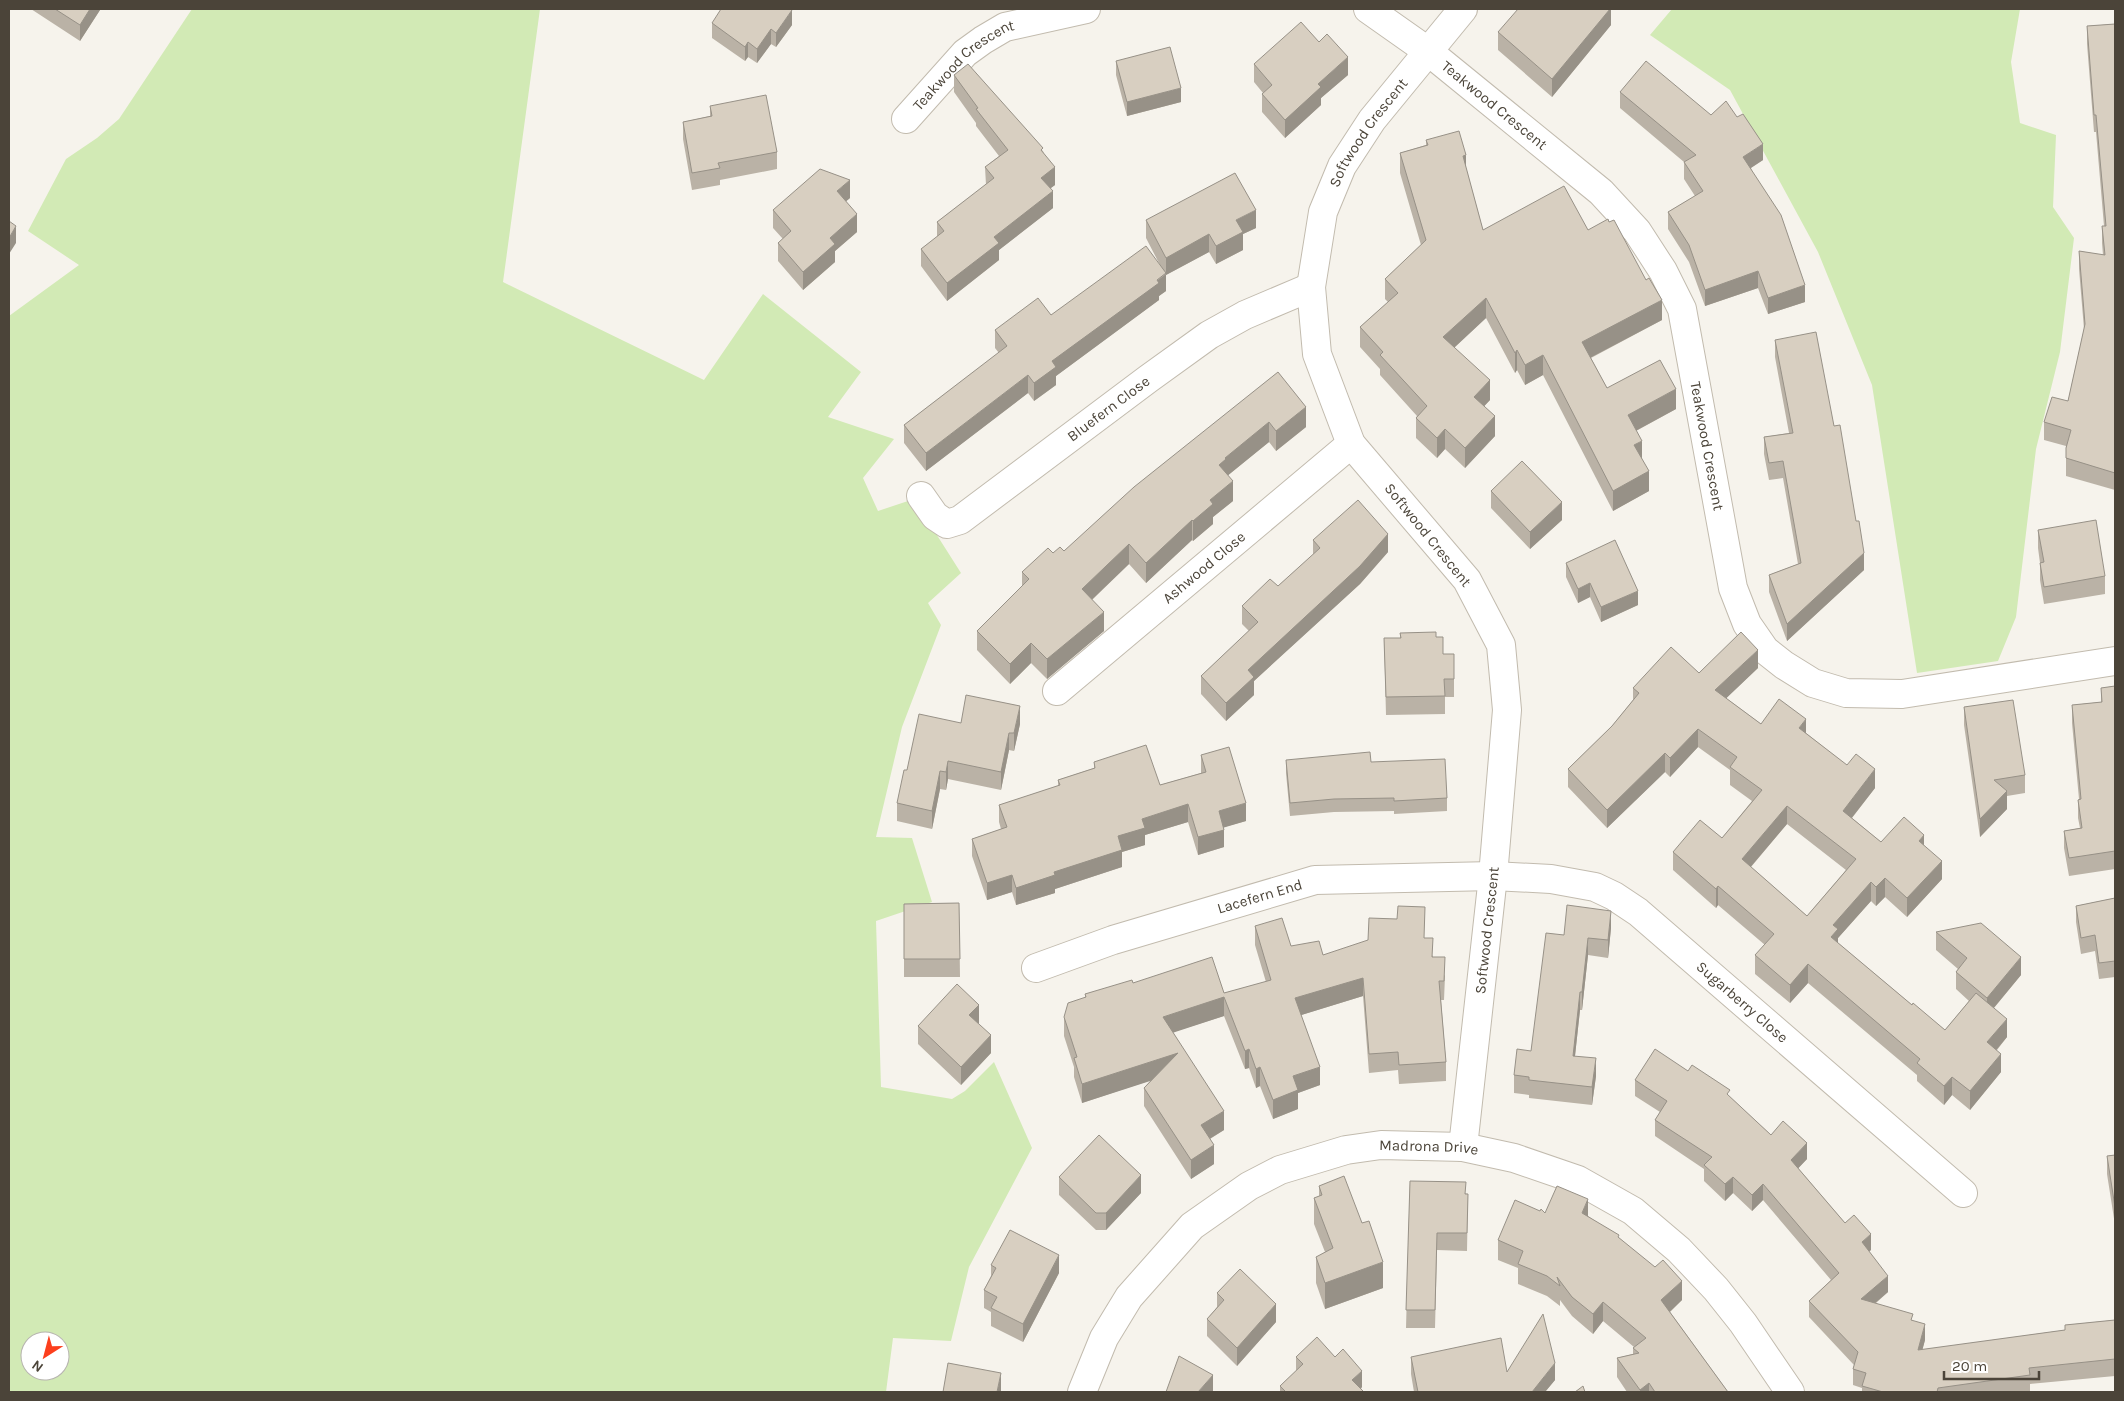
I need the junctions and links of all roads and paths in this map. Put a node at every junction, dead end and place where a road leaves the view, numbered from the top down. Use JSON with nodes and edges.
{"nodes":[{"id":1,"x":1086,"y":9,"type":"edge"},
{"id":2,"x":1368,"y":9,"type":"edge"},
{"id":3,"x":1463,"y":9,"type":"edge"},
{"id":4,"x":1429,"y":52,"type":"junction"},
{"id":5,"x":906,"y":119,"type":"dead end"},
{"id":6,"x":1310,"y":286,"type":"junction"},
{"id":7,"x":1352,"y":444,"type":"junction"},
{"id":8,"x":921,"y":496,"type":"dead end"},
{"id":9,"x":2115,"y":661,"type":"edge"},
{"id":10,"x":1057,"y":691,"type":"dead end"},
{"id":11,"x":1492,"y":876,"type":"junction"},
{"id":12,"x":1036,"y":968,"type":"dead end"},
{"id":13,"x":1463,"y":1147,"type":"junction"},
{"id":14,"x":1963,"y":1193,"type":"dead end"},
{"id":15,"x":1082,"y":1392,"type":"edge"},
{"id":16,"x":1790,"y":1392,"type":"edge"}],
"edges":[{"from":1,"to":5,"type":"street","name":"Teakwood Crescent"},
{"from":2,"to":4,"type":"street","name":"Teakwood Crescent"},
{"from":3,"to":4,"type":"street","name":"Softwood Crescent"},
{"from":4,"to":6,"type":"street","name":"Softwood Crescent"},
{"from":4,"to":9,"type":"street","name":"Teakwood Crescent"},
{"from":6,"to":7,"type":"street","name":"Softwood Crescent"},
{"from":6,"to":8,"type":"street","name":"Bluefern Close"},
{"from":7,"to":10,"type":"street","name":"Ashwood Close"},
{"from":7,"to":11,"type":"street","name":"Softwood Crescent"},
{"from":11,"to":12,"type":"street","name":"Lacefern End"},
{"from":11,"to":13,"type":"street","name":"Softwood Crescent"},
{"from":11,"to":14,"type":"street","name":"Sugarberry Close"},
{"from":13,"to":15,"type":"street","name":"Madrona Drive"},
{"from":13,"to":16,"type":"street","name":"Madrona Drive"}]}
